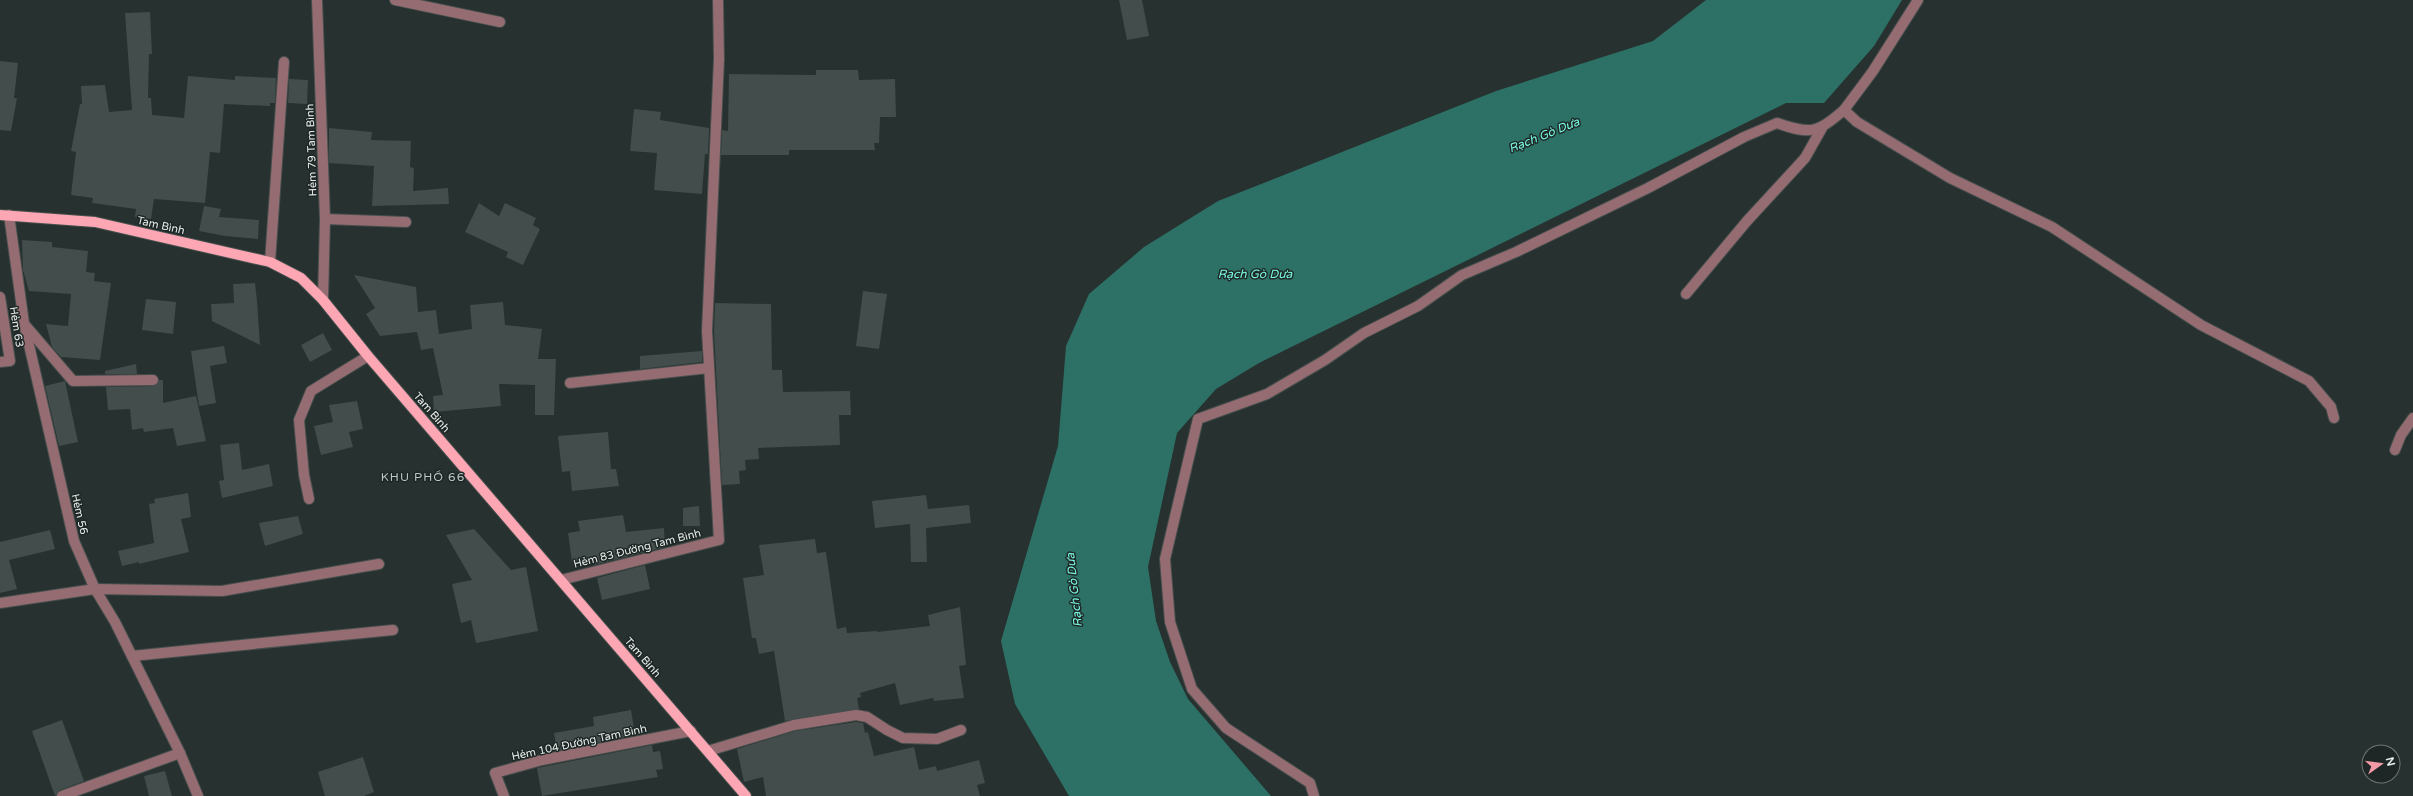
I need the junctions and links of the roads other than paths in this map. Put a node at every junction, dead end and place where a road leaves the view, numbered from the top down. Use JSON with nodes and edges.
{"nodes":[{"id":1,"x":317,"y":0,"type":"edge"},
{"id":2,"x":395,"y":0,"type":"edge"},
{"id":3,"x":718,"y":0,"type":"edge"},
{"id":4,"x":1918,"y":0,"type":"edge"},
{"id":5,"x":500,"y":22,"type":"dead end"},
{"id":6,"x":284,"y":62,"type":"dead end"},
{"id":7,"x":1844,"y":110,"type":"junction"},
{"id":8,"x":1822,"y":128,"type":"junction"},
{"id":9,"x":4,"y":215,"type":"edge"},
{"id":10,"x":325,"y":219,"type":"junction"},
{"id":11,"x":406,"y":222,"type":"dead end"},
{"id":12,"x":270,"y":262,"type":"junction"},
{"id":13,"x":1686,"y":294,"type":"dead end"},
{"id":14,"x":0,"y":297,"type":"edge"},
{"id":15,"x":323,"y":300,"type":"junction"},
{"id":16,"x":24,"y":323,"type":"junction"},
{"id":17,"x":368,"y":356,"type":"junction"},
{"id":18,"x":5,"y":361,"type":"edge"},
{"id":19,"x":709,"y":368,"type":"junction"},
{"id":20,"x":153,"y":380,"type":"dead end"},
{"id":21,"x":570,"y":383,"type":"dead end"},
{"id":22,"x":2334,"y":418,"type":"dead end"},
{"id":23,"x":2413,"y":418,"type":"edge"},
{"id":24,"x":2395,"y":450,"type":"dead end"},
{"id":25,"x":309,"y":499,"type":"dead end"},
{"id":26,"x":379,"y":564,"type":"dead end"},
{"id":27,"x":561,"y":580,"type":"junction"},
{"id":28,"x":96,"y":590,"type":"junction"},
{"id":29,"x":0,"y":603,"type":"edge"},
{"id":30,"x":393,"y":630,"type":"dead end"},
{"id":31,"x":132,"y":656,"type":"junction"},
{"id":32,"x":961,"y":730,"type":"dead end"},
{"id":33,"x":691,"y":731,"type":"junction"},
{"id":34,"x":708,"y":751,"type":"junction"},
{"id":35,"x":180,"y":754,"type":"junction"},
{"id":36,"x":62,"y":796,"type":"edge"},
{"id":37,"x":198,"y":796,"type":"edge"},
{"id":38,"x":504,"y":796,"type":"edge"},
{"id":39,"x":746,"y":796,"type":"edge"},
{"id":40,"x":1314,"y":796,"type":"edge"}],
"edges":[{"from":1,"to":10,"type":"street","name":"Hẻm 79 Tam Bình"},
{"from":2,"to":5,"type":"street"},
{"from":3,"to":19,"type":"street"},
{"from":4,"to":7,"type":"street"},
{"from":6,"to":12,"type":"street"},
{"from":7,"to":8,"type":"street"},
{"from":7,"to":22,"type":"street"},
{"from":8,"to":13,"type":"street"},
{"from":8,"to":40,"type":"street"},
{"from":9,"to":12,"type":"main road","name":"Tam Bình"},
{"from":9,"to":16,"type":"street","name":"Hẻm 56"},
{"from":10,"to":11,"type":"street"},
{"from":10,"to":15,"type":"street","name":"Hẻm 79 Tam Bình"},
{"from":12,"to":15,"type":"main road","name":"Tam Bình"},
{"from":14,"to":18,"type":"street","name":"Hẻm 63"},
{"from":15,"to":17,"type":"main road","name":"Tam Bình"},
{"from":16,"to":20,"type":"street"},
{"from":16,"to":28,"type":"street","name":"Hẻm 56"},
{"from":17,"to":25,"type":"street"},
{"from":17,"to":27,"type":"main road","name":"Tam Bình"},
{"from":19,"to":21,"type":"street"},
{"from":19,"to":27,"type":"street","name":"Hẻm 83 Đường Tam Bình"},
{"from":23,"to":24,"type":"street"},
{"from":26,"to":28,"type":"street"},
{"from":27,"to":33,"type":"main road","name":"Tam Bình"},
{"from":28,"to":29,"type":"street"},
{"from":28,"to":31,"type":"street","name":"Hẻm 56"},
{"from":30,"to":31,"type":"street"},
{"from":31,"to":35,"type":"street","name":"Hẻm 56"},
{"from":32,"to":34,"type":"street"},
{"from":33,"to":34,"type":"main road","name":"Tam Bình"},
{"from":33,"to":38,"type":"street","name":"Hẻm 104 Đường Tam Bình"},
{"from":34,"to":39,"type":"main road","name":"Tam Bình"},
{"from":35,"to":36,"type":"street"},
{"from":35,"to":37,"type":"street","name":"Hẻm 56"}]}
